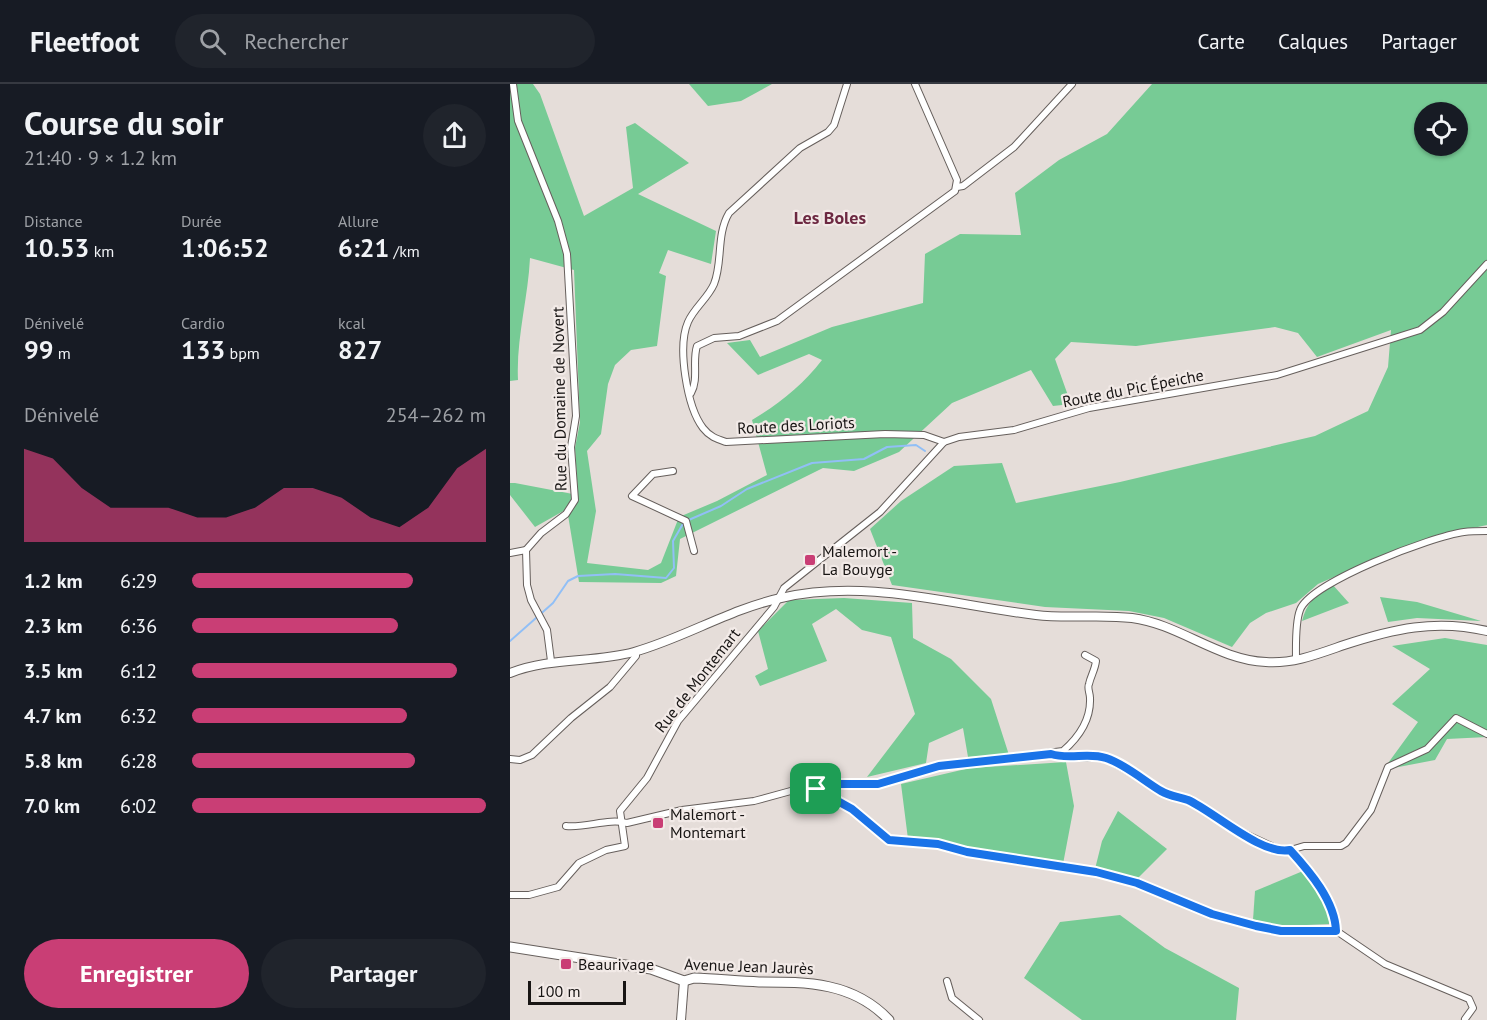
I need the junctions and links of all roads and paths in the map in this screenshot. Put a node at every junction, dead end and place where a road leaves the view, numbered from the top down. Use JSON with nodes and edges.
{"nodes":[{"id":1,"x":513,"y":84,"type":"edge"},
{"id":2,"x":848,"y":84,"type":"edge"},
{"id":3,"x":915,"y":84,"type":"edge"},
{"id":4,"x":1072,"y":84,"type":"edge"},
{"id":5,"x":957,"y":187,"type":"junction"},
{"id":6,"x":1487,"y":264,"type":"edge"},
{"id":7,"x":691,"y":393,"type":"junction"},
{"id":8,"x":944,"y":442,"type":"junction"},
{"id":9,"x":673,"y":471,"type":"dead end"},
{"id":10,"x":1487,"y":531,"type":"edge"},
{"id":11,"x":526,"y":550,"type":"junction"},
{"id":12,"x":694,"y":551,"type":"dead end"},
{"id":13,"x":510,"y":553,"type":"edge"},
{"id":14,"x":778,"y":598,"type":"junction"},
{"id":15,"x":1487,"y":631,"type":"edge"},
{"id":16,"x":636,"y":651,"type":"junction"},
{"id":17,"x":1085,"y":656,"type":"dead end"},
{"id":18,"x":1296,"y":660,"type":"junction"},
{"id":19,"x":551,"y":662,"type":"junction"},
{"id":20,"x":510,"y":673,"type":"edge"},
{"id":21,"x":1487,"y":734,"type":"edge"},
{"id":22,"x":1051,"y":754,"type":"junction"},
{"id":23,"x":510,"y":759,"type":"edge"},
{"id":24,"x":816,"y":789,"type":"junction"},
{"id":25,"x":620,"y":820,"type":"junction"},
{"id":26,"x":566,"y":826,"type":"dead end"},
{"id":27,"x":1290,"y":850,"type":"junction"},
{"id":28,"x":510,"y":895,"type":"edge"},
{"id":29,"x":1336,"y":931,"type":"junction"},
{"id":30,"x":510,"y":947,"type":"edge"},
{"id":31,"x":684,"y":981,"type":"junction"},
{"id":32,"x":947,"y":981,"type":"dead end"},
{"id":33,"x":1465,"y":1019,"type":"edge"},
{"id":34,"x":681,"y":1020,"type":"edge"},
{"id":35,"x":889,"y":1020,"type":"edge"},
{"id":36,"x":979,"y":1020,"type":"edge"}],
"edges":[{"from":1,"to":11,"type":"street","name":"Rue du Domaine de Novert"},
{"from":2,"to":7,"type":"street","name":"Route des Loriots"},
{"from":3,"to":5,"type":"street"},
{"from":4,"to":5,"type":"street"},
{"from":5,"to":7,"type":"street"},
{"from":6,"to":8,"type":"street","name":"Route du Pic Épeiche"},
{"from":7,"to":8,"type":"street","name":"Route des Loriots"},
{"from":8,"to":14,"type":"street"},
{"from":9,"to":12,"type":"street"},
{"from":10,"to":18,"type":"street"},
{"from":11,"to":13,"type":"street"},
{"from":11,"to":19,"type":"street"},
{"from":14,"to":16,"type":"main road"},
{"from":14,"to":18,"type":"main road"},
{"from":14,"to":25,"type":"street","name":"Rue de Montemart"},
{"from":15,"to":18,"type":"main road"},
{"from":16,"to":19,"type":"main road"},
{"from":16,"to":23,"type":"street"},
{"from":17,"to":22,"type":"street"},
{"from":19,"to":20,"type":"main road"},
{"from":21,"to":27,"type":"street"},
{"from":22,"to":24,"type":"street"},
{"from":22,"to":27,"type":"street"},
{"from":24,"to":25,"type":"street"},
{"from":24,"to":29,"type":"street"},
{"from":25,"to":26,"type":"street"},
{"from":25,"to":28,"type":"street"},
{"from":27,"to":29,"type":"street"},
{"from":29,"to":33,"type":"street"},
{"from":30,"to":31,"type":"main road","name":"Avenue Jean Jaurès"},
{"from":31,"to":34,"type":"main road"},
{"from":31,"to":35,"type":"main road","name":"Avenue Jean Jaurès"},
{"from":32,"to":36,"type":"street"}]}
